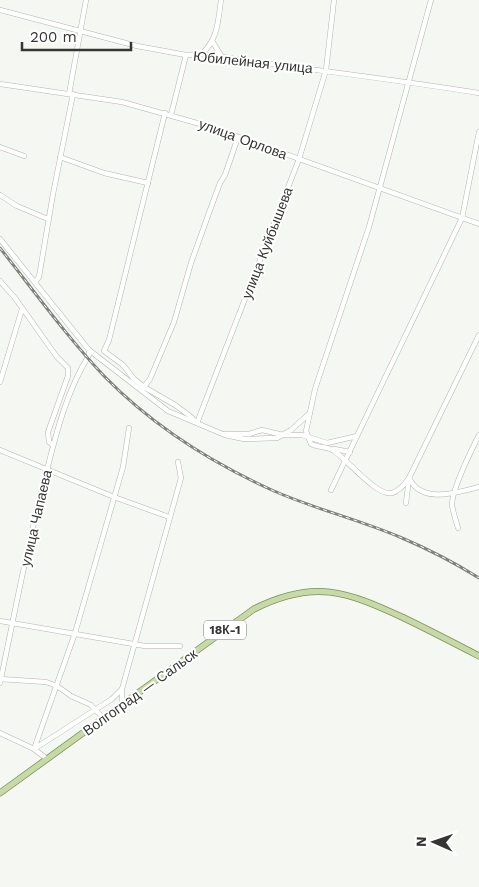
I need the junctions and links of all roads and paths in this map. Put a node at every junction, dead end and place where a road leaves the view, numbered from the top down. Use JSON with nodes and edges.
{"nodes":[{"id":1,"x":86,"y":0,"type":"edge"},
{"id":2,"x":221,"y":0,"type":"edge"},
{"id":3,"x":334,"y":0,"type":"edge"},
{"id":4,"x":430,"y":0,"type":"edge"},
{"id":5,"x":0,"y":10,"type":"edge"},
{"id":6,"x":81,"y":31,"type":"junction"},
{"id":7,"x":212,"y":41,"type":"junction"},
{"id":8,"x":202,"y":54,"type":"junction"},
{"id":9,"x":186,"y":55,"type":"junction"},
{"id":10,"x":222,"y":57,"type":"junction"},
{"id":11,"x":326,"y":70,"type":"junction"},
{"id":12,"x":409,"y":81,"type":"junction"},
{"id":13,"x":0,"y":84,"type":"edge"},
{"id":14,"x":71,"y":94,"type":"junction"},
{"id":15,"x":479,"y":94,"type":"edge"},
{"id":16,"x":165,"y":113,"type":"junction"},
{"id":17,"x":171,"y":115,"type":"junction"},
{"id":18,"x":479,"y":132,"type":"edge"},
{"id":19,"x":238,"y":137,"type":"junction"},
{"id":20,"x":0,"y":147,"type":"edge"},
{"id":21,"x":24,"y":156,"type":"dead end"},
{"id":22,"x":60,"y":157,"type":"junction"},
{"id":23,"x":299,"y":159,"type":"junction"},
{"id":24,"x":148,"y":183,"type":"junction"},
{"id":25,"x":380,"y":188,"type":"junction"},
{"id":26,"x":0,"y":195,"type":"edge"},
{"id":27,"x":462,"y":218,"type":"junction"},
{"id":28,"x":48,"y":219,"type":"junction"},
{"id":29,"x":479,"y":224,"type":"edge"},
{"id":30,"x":0,"y":239,"type":"edge"},
{"id":31,"x":35,"y":282,"type":"junction"},
{"id":32,"x":1,"y":283,"type":"edge"},
{"id":33,"x":22,"y":309,"type":"junction"},
{"id":34,"x":479,"y":335,"type":"edge"},
{"id":35,"x":89,"y":350,"type":"junction"},
{"id":36,"x":0,"y":382,"type":"edge"},
{"id":37,"x":142,"y":389,"type":"junction"},
{"id":38,"x":310,"y":413,"type":"junction"},
{"id":39,"x":197,"y":423,"type":"junction"},
{"id":40,"x":129,"y":428,"type":"dead end"},
{"id":41,"x":222,"y":434,"type":"junction"},
{"id":42,"x":283,"y":435,"type":"junction"},
{"id":43,"x":479,"y":435,"type":"edge"},
{"id":44,"x":307,"y":436,"type":"junction"},
{"id":45,"x":358,"y":436,"type":"junction"},
{"id":46,"x":53,"y":445,"type":"junction"},
{"id":47,"x":331,"y":449,"type":"junction"},
{"id":48,"x":0,"y":450,"type":"edge"},
{"id":49,"x":350,"y":452,"type":"junction"},
{"id":50,"x":346,"y":460,"type":"junction"},
{"id":51,"x":178,"y":462,"type":"dead end"},
{"id":52,"x":47,"y":469,"type":"junction"},
{"id":53,"x":409,"y":478,"type":"junction"},
{"id":54,"x":479,"y":487,"type":"edge"},
{"id":55,"x":331,"y":490,"type":"dead end"},
{"id":56,"x":454,"y":496,"type":"junction"},
{"id":57,"x":114,"y":497,"type":"junction"},
{"id":58,"x":406,"y":503,"type":"dead end"},
{"id":59,"x":169,"y":517,"type":"junction"},
{"id":60,"x":458,"y":528,"type":"dead end"},
{"id":61,"x":0,"y":621,"type":"edge"},
{"id":62,"x":12,"y":622,"type":"junction"},
{"id":63,"x":75,"y":633,"type":"junction"},
{"id":64,"x":133,"y":644,"type":"junction"},
{"id":65,"x":180,"y":646,"type":"dead end"},
{"id":66,"x":479,"y":656,"type":"edge"},
{"id":67,"x":0,"y":680,"type":"edge"},
{"id":68,"x":57,"y":686,"type":"junction"},
{"id":69,"x":122,"y":690,"type":"junction"},
{"id":70,"x":122,"y":705,"type":"junction"},
{"id":71,"x":95,"y":708,"type":"junction"},
{"id":72,"x":103,"y":718,"type":"junction"},
{"id":73,"x":0,"y":733,"type":"edge"},
{"id":74,"x":34,"y":749,"type":"junction"},
{"id":75,"x":47,"y":759,"type":"junction"},
{"id":76,"x":0,"y":793,"type":"edge"}],
"edges":[{"from":1,"to":6,"type":"street"},
{"from":2,"to":7,"type":"street"},
{"from":3,"to":11,"type":"street","name":"улица Куйбышева"},
{"from":4,"to":12,"type":"street"},
{"from":5,"to":6,"type":"street","name":"Юбилейная улица"},
{"from":6,"to":9,"type":"street","name":"Юбилейная улица"},
{"from":6,"to":14,"type":"street"},
{"from":7,"to":8,"type":"street"},
{"from":7,"to":10,"type":"street"},
{"from":8,"to":9,"type":"street","name":"Юбилейная улица"},
{"from":8,"to":10,"type":"street","name":"Юбилейная улица"},
{"from":9,"to":17,"type":"street"},
{"from":10,"to":11,"type":"street","name":"Юбилейная улица"},
{"from":11,"to":12,"type":"street","name":"Юбилейная улица"},
{"from":11,"to":23,"type":"street","name":"улица Куйбышева"},
{"from":12,"to":15,"type":"street","name":"Юбилейная улица"},
{"from":12,"to":25,"type":"street"},
{"from":13,"to":14,"type":"street","name":"улица Орлова"},
{"from":14,"to":16,"type":"street","name":"улица Орлова"},
{"from":14,"to":22,"type":"street"},
{"from":16,"to":17,"type":"street","name":"улица Орлова"},
{"from":16,"to":24,"type":"street"},
{"from":17,"to":19,"type":"street","name":"улица Орлова"},
{"from":18,"to":27,"type":"street"},
{"from":19,"to":23,"type":"street","name":"улица Орлова"},
{"from":19,"to":37,"type":"street"},
{"from":20,"to":21,"type":"street"},
{"from":22,"to":24,"type":"street"},
{"from":22,"to":28,"type":"street"},
{"from":23,"to":25,"type":"street","name":"улица Орлова"},
{"from":23,"to":39,"type":"street","name":"улица Куйбышева"},
{"from":24,"to":37,"type":"street"},
{"from":25,"to":27,"type":"street","name":"улица Орлова"},
{"from":25,"to":38,"type":"street"},
{"from":26,"to":28,"type":"street"},
{"from":27,"to":29,"type":"street","name":"улица Орлова"},
{"from":27,"to":45,"type":"street"},
{"from":28,"to":31,"type":"street"},
{"from":30,"to":31,"type":"street"},
{"from":31,"to":35,"type":"street"},
{"from":32,"to":33,"type":"street"},
{"from":33,"to":36,"type":"street"},
{"from":33,"to":46,"type":"street"},
{"from":34,"to":53,"type":"street"},
{"from":35,"to":37,"type":"street"},
{"from":35,"to":46,"type":"street","name":"улица Чапаева"},
{"from":37,"to":39,"type":"street"},
{"from":37,"to":39,"type":"street"},
{"from":38,"to":42,"type":"street"},
{"from":38,"to":44,"type":"street"},
{"from":39,"to":41,"type":"street"},
{"from":40,"to":57,"type":"street"},
{"from":41,"to":42,"type":"street"},
{"from":41,"to":42,"type":"street"},
{"from":42,"to":44,"type":"street"},
{"from":43,"to":56,"type":"street"},
{"from":44,"to":45,"type":"street"},
{"from":44,"to":47,"type":"street"},
{"from":45,"to":49,"type":"street"},
{"from":46,"to":52,"type":"street","name":"улица Чапаева"},
{"from":47,"to":49,"type":"street"},
{"from":47,"to":50,"type":"street"},
{"from":48,"to":52,"type":"street"},
{"from":49,"to":50,"type":"street"},
{"from":50,"to":53,"type":"street"},
{"from":50,"to":55,"type":"street"},
{"from":51,"to":59,"type":"street"},
{"from":52,"to":57,"type":"street"},
{"from":52,"to":62,"type":"street","name":"улица Чапаева"},
{"from":53,"to":56,"type":"street"},
{"from":53,"to":58,"type":"street"},
{"from":54,"to":56,"type":"street"},
{"from":56,"to":60,"type":"street"},
{"from":57,"to":59,"type":"street"},
{"from":57,"to":63,"type":"street"},
{"from":59,"to":64,"type":"street"},
{"from":61,"to":62,"type":"street"},
{"from":62,"to":63,"type":"street"},
{"from":62,"to":67,"type":"street","name":"улица Чапаева"},
{"from":63,"to":64,"type":"street"},
{"from":63,"to":68,"type":"street"},
{"from":64,"to":65,"type":"street"},
{"from":64,"to":69,"type":"street"},
{"from":66,"to":70,"type":"main road","name":"Волгоград — Сальск","number":"18К-1"},
{"from":67,"to":68,"type":"street"},
{"from":68,"to":71,"type":"street"},
{"from":68,"to":74,"type":"street"},
{"from":69,"to":70,"type":"street"},
{"from":69,"to":71,"type":"street"},
{"from":70,"to":72,"type":"main road","name":"Волгоград — Сальск","number":"18К-1"},
{"from":71,"to":72,"type":"street"},
{"from":71,"to":74,"type":"street"},
{"from":72,"to":75,"type":"main road","name":"Волгоград — Сальск","number":"18К-1"},
{"from":73,"to":74,"type":"street"},
{"from":74,"to":75,"type":"street"},
{"from":75,"to":76,"type":"main road","name":"Волгоград — Сальск","number":"18К-1"}]}
